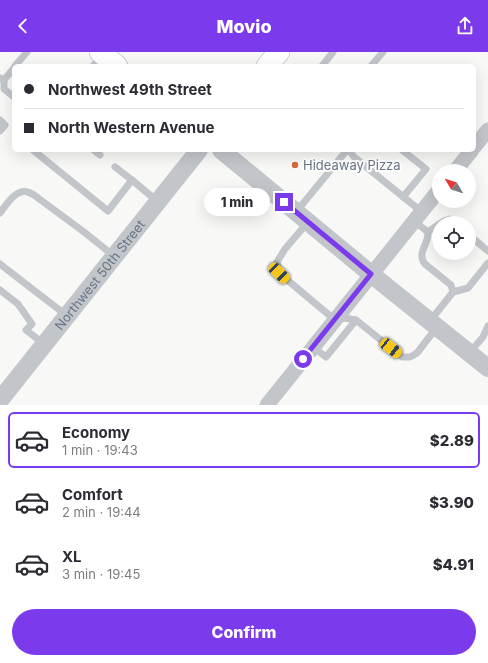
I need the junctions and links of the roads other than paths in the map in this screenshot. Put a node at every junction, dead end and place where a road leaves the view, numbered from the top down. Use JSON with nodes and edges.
{"nodes":[{"id":1,"x":27,"y":52,"type":"edge"},
{"id":2,"x":279,"y":52,"type":"edge"},
{"id":3,"x":333,"y":52,"type":"edge"},
{"id":4,"x":382,"y":52,"type":"edge"},
{"id":5,"x":17,"y":64,"type":"edge"},
{"id":6,"x":269,"y":64,"type":"edge"},
{"id":7,"x":324,"y":64,"type":"edge"},
{"id":8,"x":373,"y":64,"type":"edge"},
{"id":9,"x":12,"y":70,"type":"edge"},
{"id":10,"x":2,"y":79,"type":"edge"},
{"id":11,"x":12,"y":95,"type":"edge"},
{"id":12,"x":0,"y":120,"type":"edge"},
{"id":13,"x":488,"y":130,"type":"edge"},
{"id":14,"x":0,"y":131,"type":"edge"},
{"id":15,"x":476,"y":145,"type":"edge"},
{"id":16,"x":36,"y":152,"type":"edge"},
{"id":17,"x":197,"y":152,"type":"edge"},
{"id":18,"x":223,"y":152,"type":"edge"},
{"id":19,"x":347,"y":152,"type":"edge"},
{"id":20,"x":350,"y":152,"type":"edge"},
{"id":21,"x":404,"y":152,"type":"edge"},
{"id":22,"x":470,"y":152,"type":"edge"},
{"id":23,"x":461,"y":164,"type":"edge"},
{"id":24,"x":115,"y":167,"type":"dead end"},
{"id":25,"x":132,"y":180,"type":"junction"},
{"id":26,"x":403,"y":197,"type":"junction"},
{"id":27,"x":432,"y":199,"type":"edge"},
{"id":28,"x":158,"y":202,"type":"junction"},
{"id":29,"x":0,"y":213,"type":"edge"},
{"id":30,"x":418,"y":216,"type":"junction"},
{"id":31,"x":302,"y":217,"type":"junction"},
{"id":32,"x":432,"y":229,"type":"edge"},
{"id":33,"x":428,"y":232,"type":"junction"},
{"id":34,"x":476,"y":241,"type":"edge"},
{"id":35,"x":488,"y":251,"type":"edge"},
{"id":36,"x":114,"y":256,"type":"junction"},
{"id":37,"x":488,"y":263,"type":"edge"},
{"id":38,"x":0,"y":264,"type":"edge"},
{"id":39,"x":371,"y":274,"type":"junction"},
{"id":40,"x":0,"y":290,"type":"edge"},
{"id":41,"x":453,"y":292,"type":"junction"},
{"id":42,"x":67,"y":316,"type":"junction"},
{"id":43,"x":335,"y":320,"type":"junction"},
{"id":44,"x":356,"y":320,"type":"junction"},
{"id":45,"x":433,"y":324,"type":"junction"},
{"id":46,"x":488,"y":326,"type":"edge"},
{"id":47,"x":44,"y":344,"type":"junction"},
{"id":48,"x":312,"y":347,"type":"junction"},
{"id":49,"x":469,"y":353,"type":"junction"},
{"id":50,"x":488,"y":368,"type":"edge"},
{"id":51,"x":0,"y":400,"type":"edge"},
{"id":52,"x":267,"y":405,"type":"edge"}],
"edges":[{"from":1,"to":5,"type":"lane"},
{"from":2,"to":6,"type":"main road"},
{"from":3,"to":7,"type":"lane"},
{"from":4,"to":8,"type":"lane"},
{"from":9,"to":10,"type":"lane"},
{"from":10,"to":11,"type":"lane"},
{"from":12,"to":14,"type":"lane"},
{"from":13,"to":15,"type":"street"},
{"from":16,"to":25,"type":"lane"},
{"from":17,"to":28,"type":"street","name":"Northwest 50th Street"},
{"from":18,"to":31,"type":"street"},
{"from":19,"to":31,"type":"lane"},
{"from":20,"to":26,"type":"lane"},
{"from":21,"to":26,"type":"lane"},
{"from":22,"to":23,"type":"street"},
{"from":24,"to":25,"type":"lane"},
{"from":25,"to":28,"type":"lane"},
{"from":26,"to":30,"type":"lane"},
{"from":27,"to":30,"type":"street"},
{"from":28,"to":36,"type":"street","name":"Northwest 50th Street"},
{"from":29,"to":36,"type":"lane"},
{"from":30,"to":33,"type":"lane"},
{"from":30,"to":39,"type":"street"},
{"from":31,"to":39,"type":"street"},
{"from":31,"to":43,"type":"lane"},
{"from":32,"to":33,"type":"lane"},
{"from":33,"to":41,"type":"lane"},
{"from":34,"to":35,"type":"lane"},
{"from":36,"to":42,"type":"street","name":"Northwest 50th Street"},
{"from":37,"to":41,"type":"lane"},
{"from":38,"to":42,"type":"lane"},
{"from":39,"to":43,"type":"street"},
{"from":39,"to":45,"type":"street"},
{"from":40,"to":47,"type":"lane"},
{"from":41,"to":45,"type":"lane"},
{"from":42,"to":47,"type":"street","name":"Northwest 50th Street"},
{"from":43,"to":44,"type":"lane"},
{"from":43,"to":48,"type":"street"},
{"from":44,"to":45,"type":"lane"},
{"from":44,"to":48,"type":"lane"},
{"from":45,"to":49,"type":"street"},
{"from":46,"to":49,"type":"lane"},
{"from":47,"to":51,"type":"street","name":"Northwest 50th Street"},
{"from":48,"to":52,"type":"street"},
{"from":49,"to":50,"type":"street"}]}
